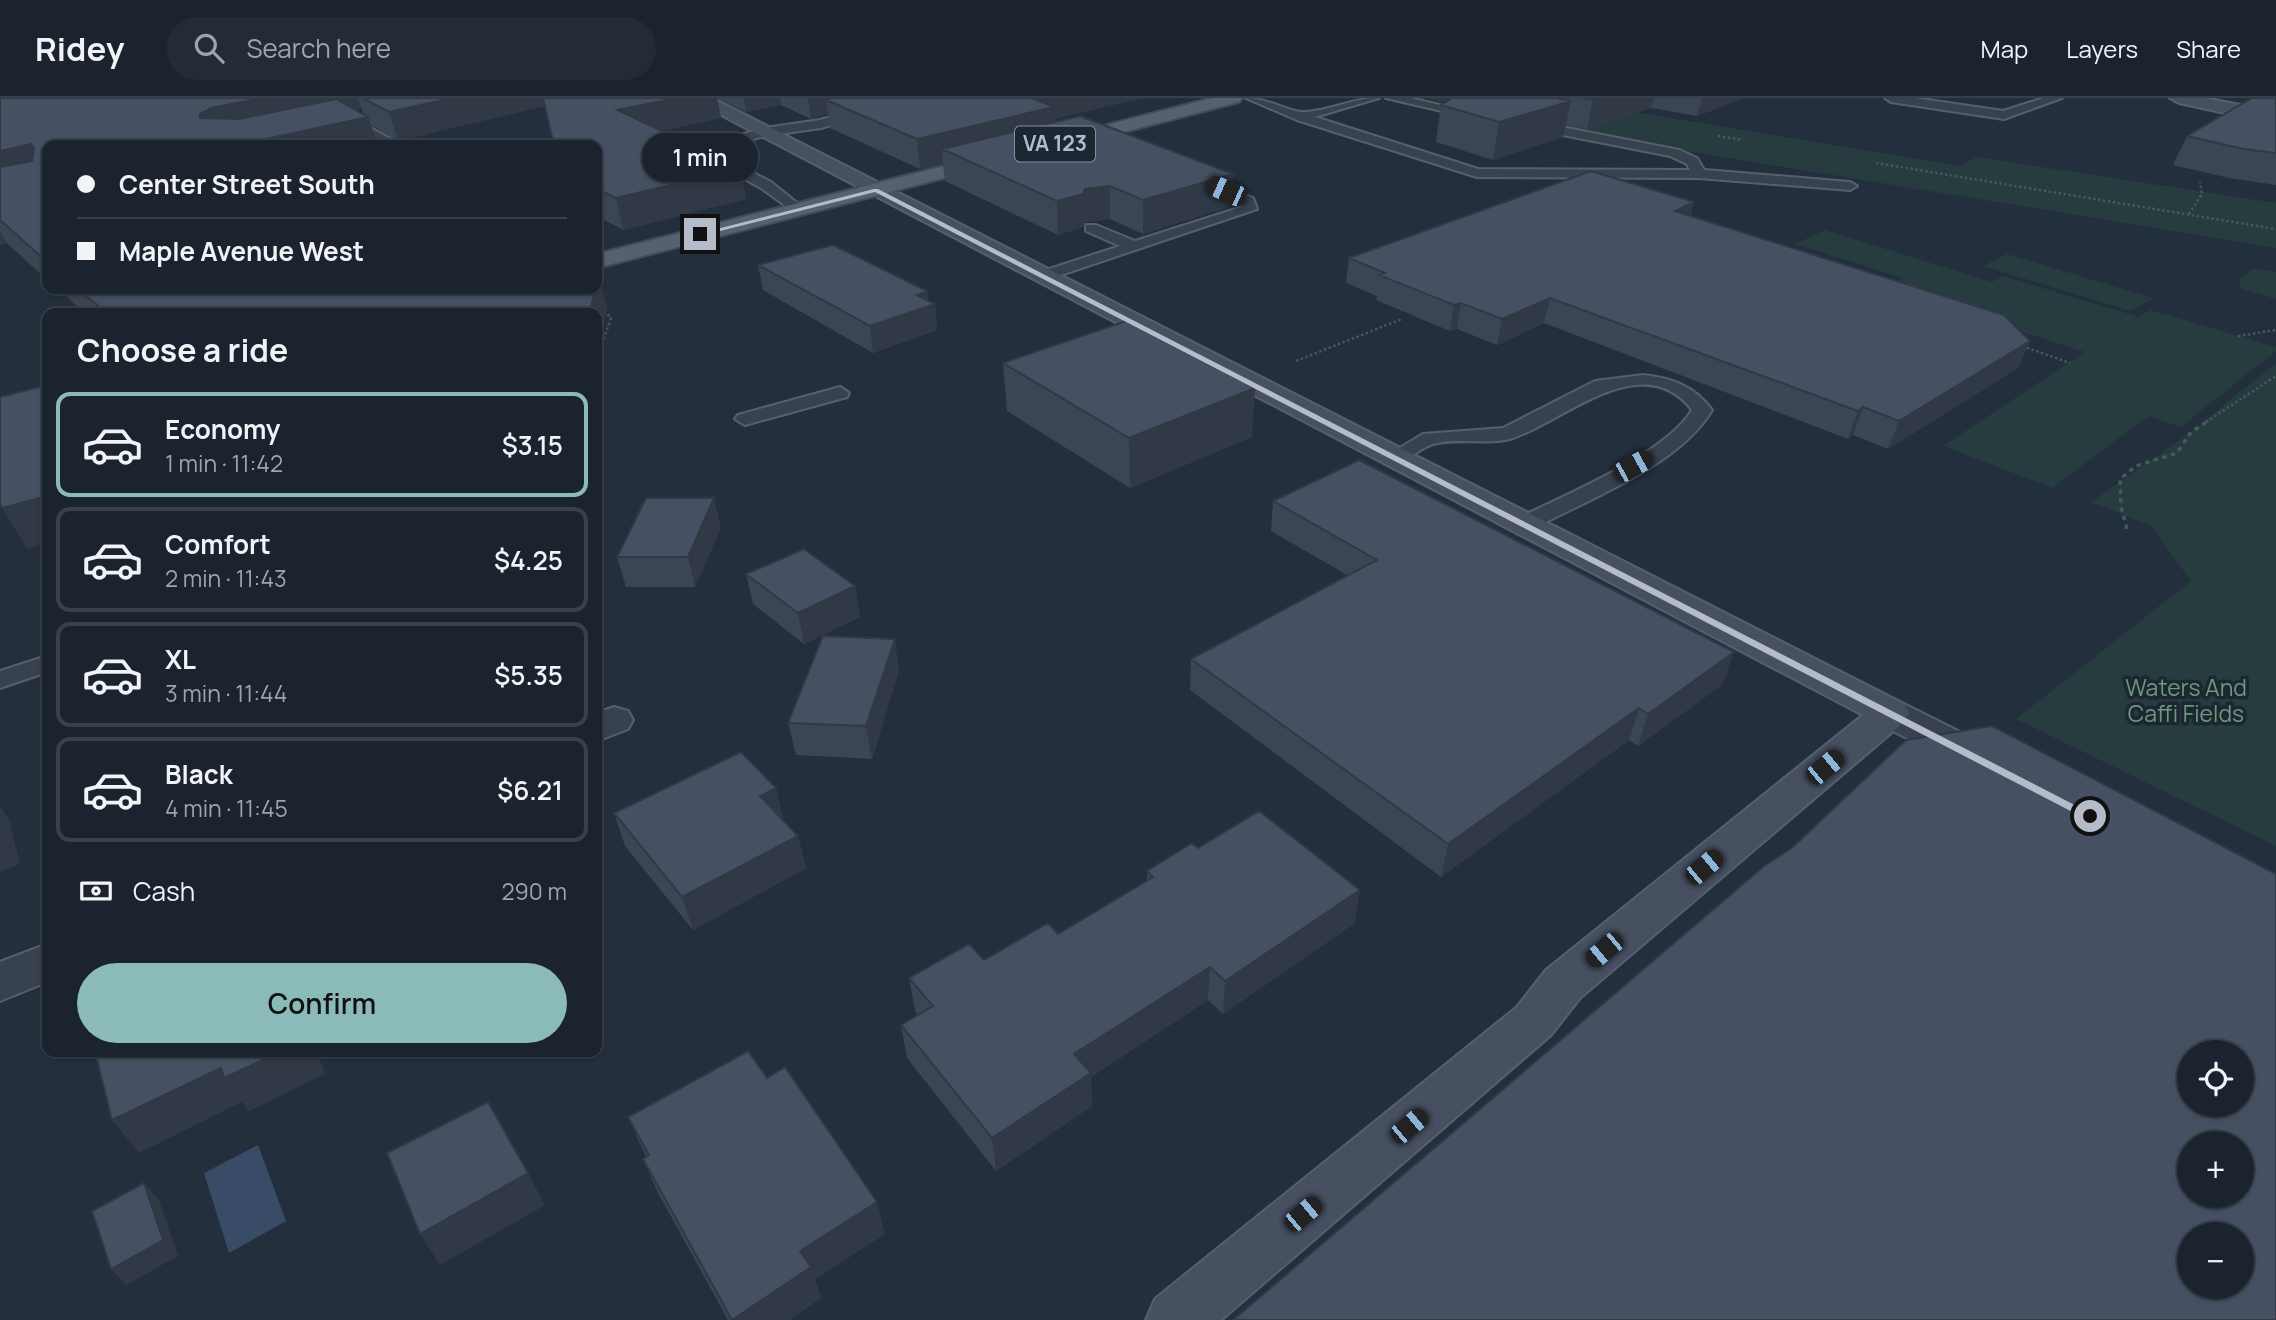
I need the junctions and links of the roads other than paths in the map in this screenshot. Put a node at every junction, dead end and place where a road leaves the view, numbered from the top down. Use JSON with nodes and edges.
{"nodes":[{"id":1,"x":698,"y":98,"type":"edge"},
{"id":2,"x":913,"y":98,"type":"edge"},
{"id":3,"x":1233,"y":98,"type":"edge"},
{"id":4,"x":1252,"y":98,"type":"edge"},
{"id":5,"x":1373,"y":98,"type":"edge"},
{"id":6,"x":1392,"y":98,"type":"edge"},
{"id":7,"x":1891,"y":98,"type":"edge"},
{"id":8,"x":2056,"y":98,"type":"edge"},
{"id":9,"x":2179,"y":98,"type":"edge"},
{"id":10,"x":372,"y":114,"type":"edge"},
{"id":11,"x":1301,"y":117,"type":"junction"},
{"id":12,"x":1494,"y":118,"type":"edge"},
{"id":13,"x":2276,"y":118,"type":"edge"},
{"id":14,"x":340,"y":121,"type":"joint"},
{"id":15,"x":1520,"y":123,"type":"edge"},
{"id":16,"x":765,"y":132,"type":"junction"},
{"id":17,"x":1087,"y":136,"type":"junction"},
{"id":18,"x":380,"y":140,"type":"edge"},
{"id":19,"x":1048,"y":146,"type":"edge"},
{"id":20,"x":1114,"y":146,"type":"edge"},
{"id":21,"x":1009,"y":156,"type":"edge"},
{"id":22,"x":1699,"y":174,"type":"junction"},
{"id":23,"x":1187,"y":175,"type":"edge"},
{"id":24,"x":1850,"y":186,"type":"dead end"},
{"id":25,"x":876,"y":190,"type":"junction"},
{"id":26,"x":797,"y":210,"type":"junction"},
{"id":27,"x":1091,"y":228,"type":"dead end"},
{"id":28,"x":1135,"y":247,"type":"junction"},
{"id":29,"x":602,"y":260,"type":"edge"},
{"id":30,"x":1043,"y":276,"type":"junction"},
{"id":31,"x":840,"y":393,"type":"dead end"},
{"id":32,"x":745,"y":419,"type":"dead end"},
{"id":33,"x":1395,"y":457,"type":"junction"},
{"id":34,"x":1524,"y":524,"type":"junction"},
{"id":35,"x":42,"y":666,"type":"edge"},
{"id":36,"x":0,"y":680,"type":"edge"},
{"id":37,"x":1890,"y":713,"type":"junction"},
{"id":38,"x":2010,"y":775,"type":"edge"},
{"id":39,"x":42,"y":964,"type":"edge"},
{"id":40,"x":0,"y":982,"type":"edge"},
{"id":41,"x":1176,"y":1320,"type":"edge"}],
"edges":[{"from":1,"to":16,"type":"street"},
{"from":2,"to":16,"type":"lane"},
{"from":3,"to":17,"type":"main road","number":"VA 123"},
{"from":4,"to":11,"type":"lane"},
{"from":5,"to":11,"type":"lane"},
{"from":6,"to":12,"type":"lane"},
{"from":7,"to":8,"type":"lane"},
{"from":9,"to":13,"type":"street"},
{"from":10,"to":14,"type":"street"},
{"from":11,"to":22,"type":"lane"},
{"from":14,"to":18,"type":"lane"},
{"from":15,"to":22,"type":"lane"},
{"from":16,"to":25,"type":"street"},
{"from":16,"to":26,"type":"lane"},
{"from":17,"to":19,"type":"main road","number":"VA 123"},
{"from":17,"to":20,"type":"lane"},
{"from":21,"to":25,"type":"main road","number":"VA 123"},
{"from":22,"to":24,"type":"lane"},
{"from":23,"to":28,"type":"lane"},
{"from":25,"to":26,"type":"main road","number":"VA 123"},
{"from":25,"to":30,"type":"street"},
{"from":26,"to":29,"type":"main road","number":"VA 123"},
{"from":27,"to":28,"type":"lane"},
{"from":28,"to":30,"type":"lane"},
{"from":30,"to":33,"type":"street"},
{"from":31,"to":32,"type":"lane"},
{"from":33,"to":34,"type":"street"},
{"from":33,"to":34,"type":"lane"},
{"from":34,"to":37,"type":"street"},
{"from":35,"to":36,"type":"lane"},
{"from":37,"to":38,"type":"street"},
{"from":37,"to":41,"type":"street"},
{"from":39,"to":40,"type":"street"}]}
